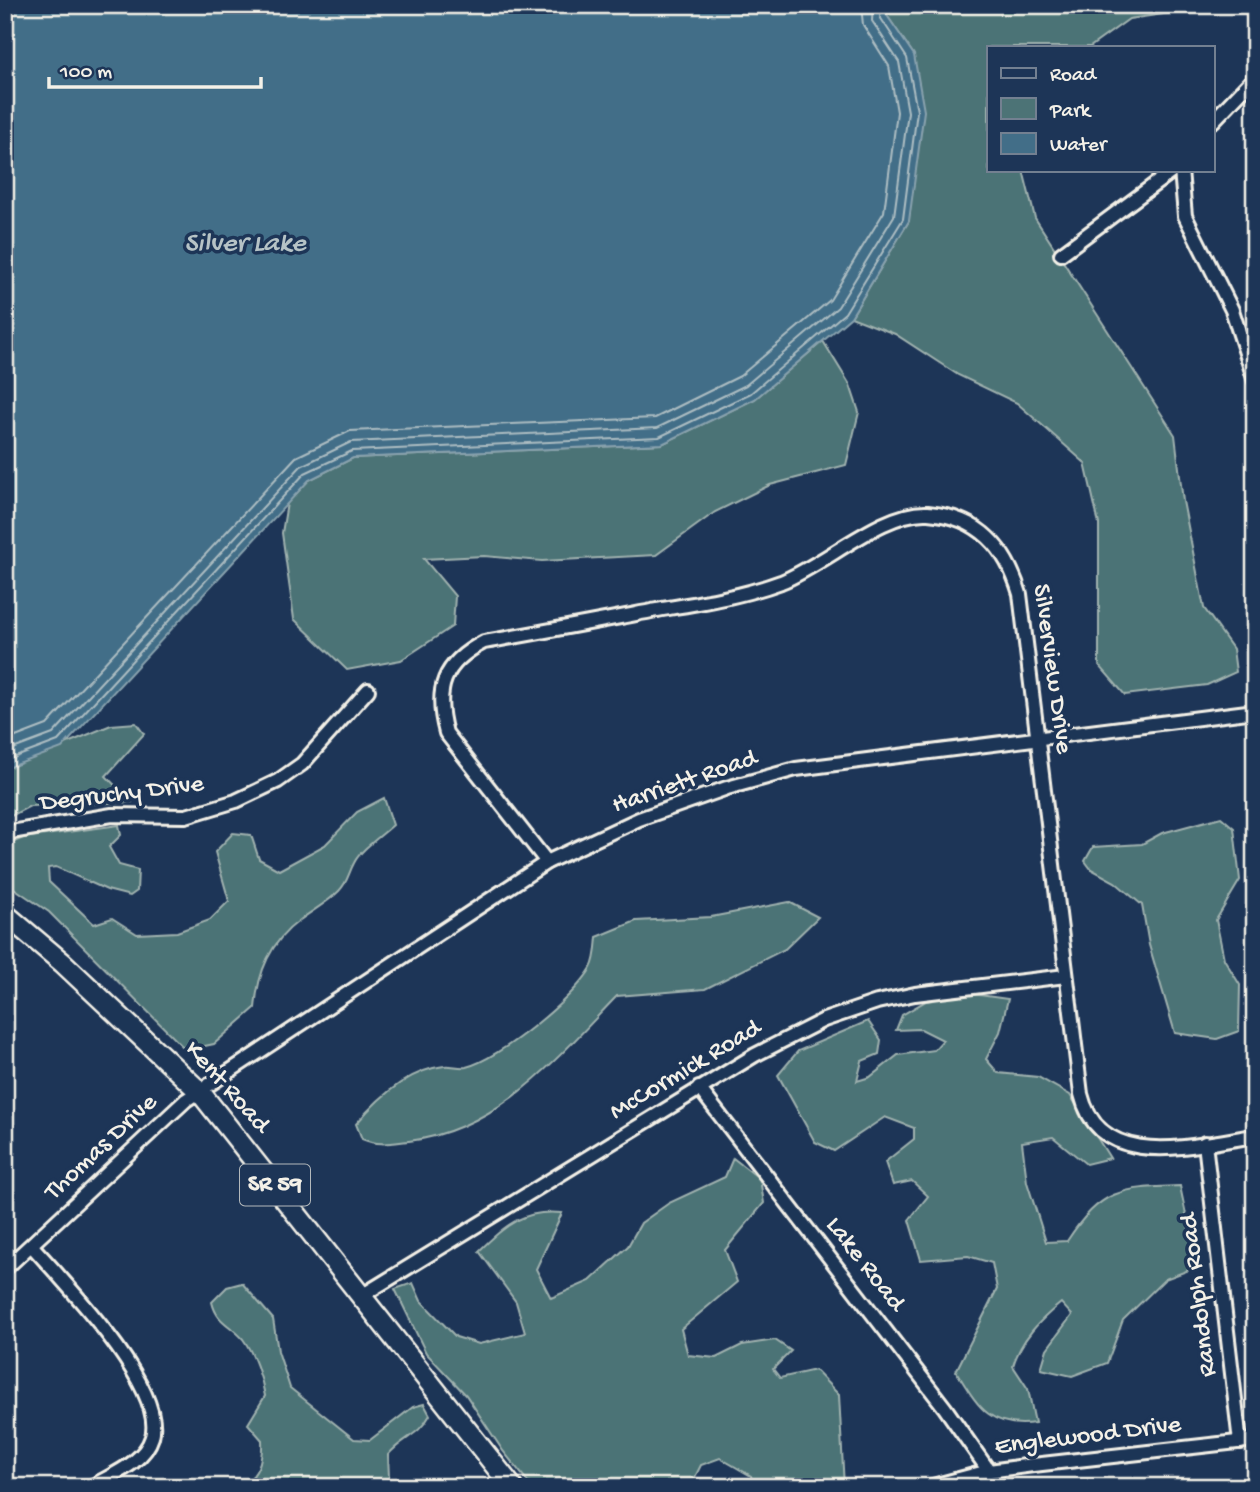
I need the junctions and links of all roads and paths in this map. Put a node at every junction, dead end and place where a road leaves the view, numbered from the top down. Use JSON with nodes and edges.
{"nodes":[{"id":1,"x":1255,"y":77,"type":"edge"},
{"id":2,"x":1214,"y":120,"type":"edge"},
{"id":3,"x":1171,"y":172,"type":"edge"},
{"id":4,"x":1181,"y":172,"type":"edge"},
{"id":5,"x":1061,"y":254,"type":"dead end"},
{"id":6,"x":1255,"y":381,"type":"edge"},
{"id":7,"x":369,"y":690,"type":"dead end"},
{"id":8,"x":1255,"y":711,"type":"edge"},
{"id":9,"x":1038,"y":738,"type":"junction"},
{"id":10,"x":5,"y":833,"type":"edge"},
{"id":11,"x":547,"y":862,"type":"junction"},
{"id":12,"x":5,"y":914,"type":"edge"},
{"id":13,"x":1066,"y":976,"type":"junction"},
{"id":14,"x":699,"y":1088,"type":"junction"},
{"id":15,"x":201,"y":1092,"type":"junction"},
{"id":16,"x":1255,"y":1136,"type":"edge"},
{"id":17,"x":1205,"y":1143,"type":"junction"},
{"id":18,"x":32,"y":1246,"type":"junction"},
{"id":19,"x":5,"y":1269,"type":"edge"},
{"id":20,"x":363,"y":1295,"type":"junction"},
{"id":21,"x":1255,"y":1440,"type":"edge"},
{"id":22,"x":1240,"y":1442,"type":"junction"},
{"id":23,"x":989,"y":1471,"type":"junction"},
{"id":24,"x":91,"y":1487,"type":"edge"},
{"id":25,"x":512,"y":1487,"type":"edge"},
{"id":26,"x":929,"y":1487,"type":"edge"}],
"edges":[{"from":1,"to":2,"type":"street"},
{"from":3,"to":5,"type":"street"},
{"from":4,"to":6,"type":"street"},
{"from":7,"to":10,"type":"street","name":"Degruchy Drive"},
{"from":8,"to":9,"type":"street","name":"Harriett Road"},
{"from":9,"to":11,"type":"street","name":"Harriett Road"},
{"from":9,"to":11,"type":"street","name":"Silverview Drive"},
{"from":9,"to":13,"type":"street","name":"Silverview Drive"},
{"from":11,"to":15,"type":"street","name":"Harriett Road"},
{"from":12,"to":15,"type":"main road","name":"Kent Road","number":"SR 59"},
{"from":13,"to":14,"type":"street","name":"McCormick Road"},
{"from":13,"to":17,"type":"street","name":"Silverview Drive"},
{"from":14,"to":20,"type":"street","name":"McCormick Road"},
{"from":14,"to":23,"type":"street","name":"Lake Road"},
{"from":15,"to":18,"type":"street","name":"Thomas Drive"},
{"from":15,"to":20,"type":"main road","name":"Kent Road","number":"SR 59"},
{"from":16,"to":17,"type":"street","name":"Silverview Drive"},
{"from":17,"to":22,"type":"street","name":"Randolph Road"},
{"from":18,"to":19,"type":"street","name":"Thomas Drive"},
{"from":18,"to":24,"type":"street"},
{"from":20,"to":25,"type":"main road","name":"Kent Road","number":"SR 59"},
{"from":21,"to":22,"type":"street","name":"Englewood Drive"},
{"from":22,"to":23,"type":"street","name":"Englewood Drive"},
{"from":23,"to":26,"type":"street","name":"Englewood Drive"}]}
